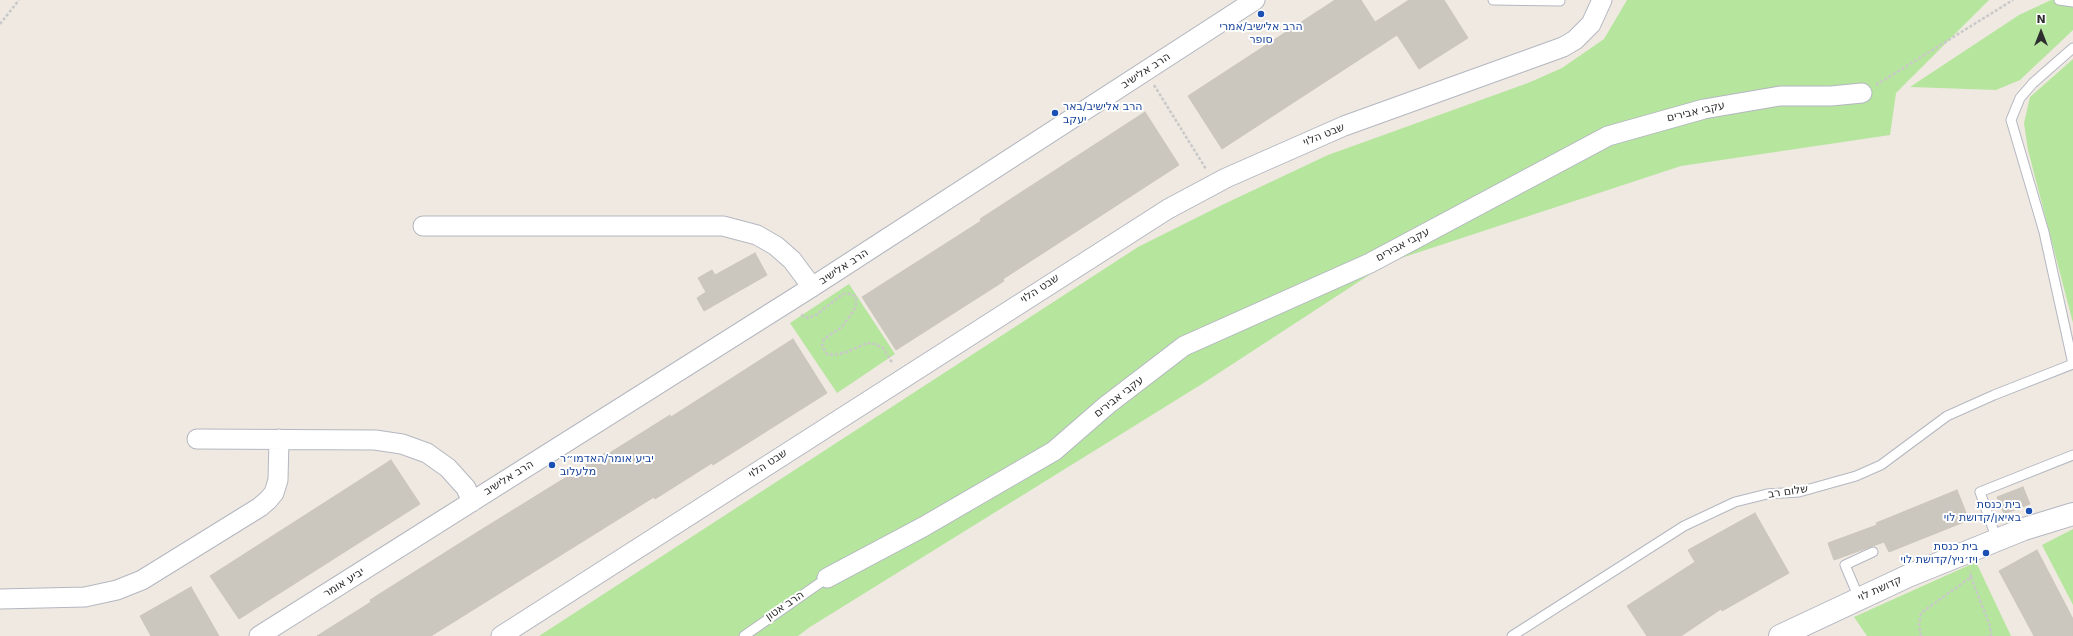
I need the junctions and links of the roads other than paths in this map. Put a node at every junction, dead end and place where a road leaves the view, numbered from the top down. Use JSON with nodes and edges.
{"nodes":[{"id":1,"x":1255,"y":0,"type":"edge"},
{"id":2,"x":1492,"y":0,"type":"edge"},
{"id":3,"x":1602,"y":0,"type":"edge"},
{"id":4,"x":2059,"y":0,"type":"edge"},
{"id":5,"x":1560,"y":1,"type":"dead end"},
{"id":6,"x":2073,"y":2,"type":"edge"},
{"id":7,"x":2073,"y":48,"type":"edge"},
{"id":8,"x":1862,"y":93,"type":"road end"},
{"id":9,"x":422,"y":226,"type":"dead end"},
{"id":10,"x":812,"y":287,"type":"junction"},
{"id":11,"x":2073,"y":364,"type":"edge"},
{"id":12,"x":197,"y":439,"type":"dead end"},
{"id":13,"x":279,"y":439,"type":"junction"},
{"id":14,"x":2073,"y":455,"type":"edge"},
{"id":15,"x":472,"y":502,"type":"junction"},
{"id":16,"x":2073,"y":514,"type":"edge"},
{"id":17,"x":430,"y":529,"type":"joint"},
{"id":18,"x":1997,"y":540,"type":"junction"},
{"id":19,"x":1873,"y":552,"type":"dead end"},
{"id":20,"x":827,"y":578,"type":"joint"},
{"id":21,"x":0,"y":598,"type":"edge"},
{"id":22,"x":1859,"y":598,"type":"junction"},
{"id":23,"x":259,"y":636,"type":"edge"},
{"id":24,"x":501,"y":636,"type":"edge"},
{"id":25,"x":744,"y":636,"type":"edge"},
{"id":26,"x":1512,"y":636,"type":"edge"},
{"id":27,"x":1780,"y":636,"type":"edge"}],
"edges":[{"from":1,"to":10,"type":"street","name":"הרב אלישיב"},
{"from":2,"to":5,"type":"lane"},
{"from":3,"to":24,"type":"street","name":"שבט הלוי"},
{"from":4,"to":6,"type":"lane"},
{"from":7,"to":11,"type":"lane"},
{"from":8,"to":20,"type":"street","name":"עקבי אבירים"},
{"from":9,"to":10,"type":"street"},
{"from":10,"to":15,"type":"street","name":"הרב אלישיב"},
{"from":11,"to":26,"type":"lane","name":"שלום רב"},
{"from":12,"to":13,"type":"street"},
{"from":13,"to":15,"type":"street"},
{"from":13,"to":21,"type":"street"},
{"from":14,"to":18,"type":"lane"},
{"from":15,"to":17,"type":"street","name":"הרב אלישיב"},
{"from":16,"to":18,"type":"street","name":"קדושת לוי"},
{"from":17,"to":23,"type":"street","name":"יביע אומר"},
{"from":18,"to":22,"type":"street","name":"קדושת לוי"},
{"from":19,"to":22,"type":"lane"},
{"from":20,"to":25,"type":"lane","name":"הרב אטון"},
{"from":22,"to":27,"type":"street","name":"קדושת לוי"}]}
